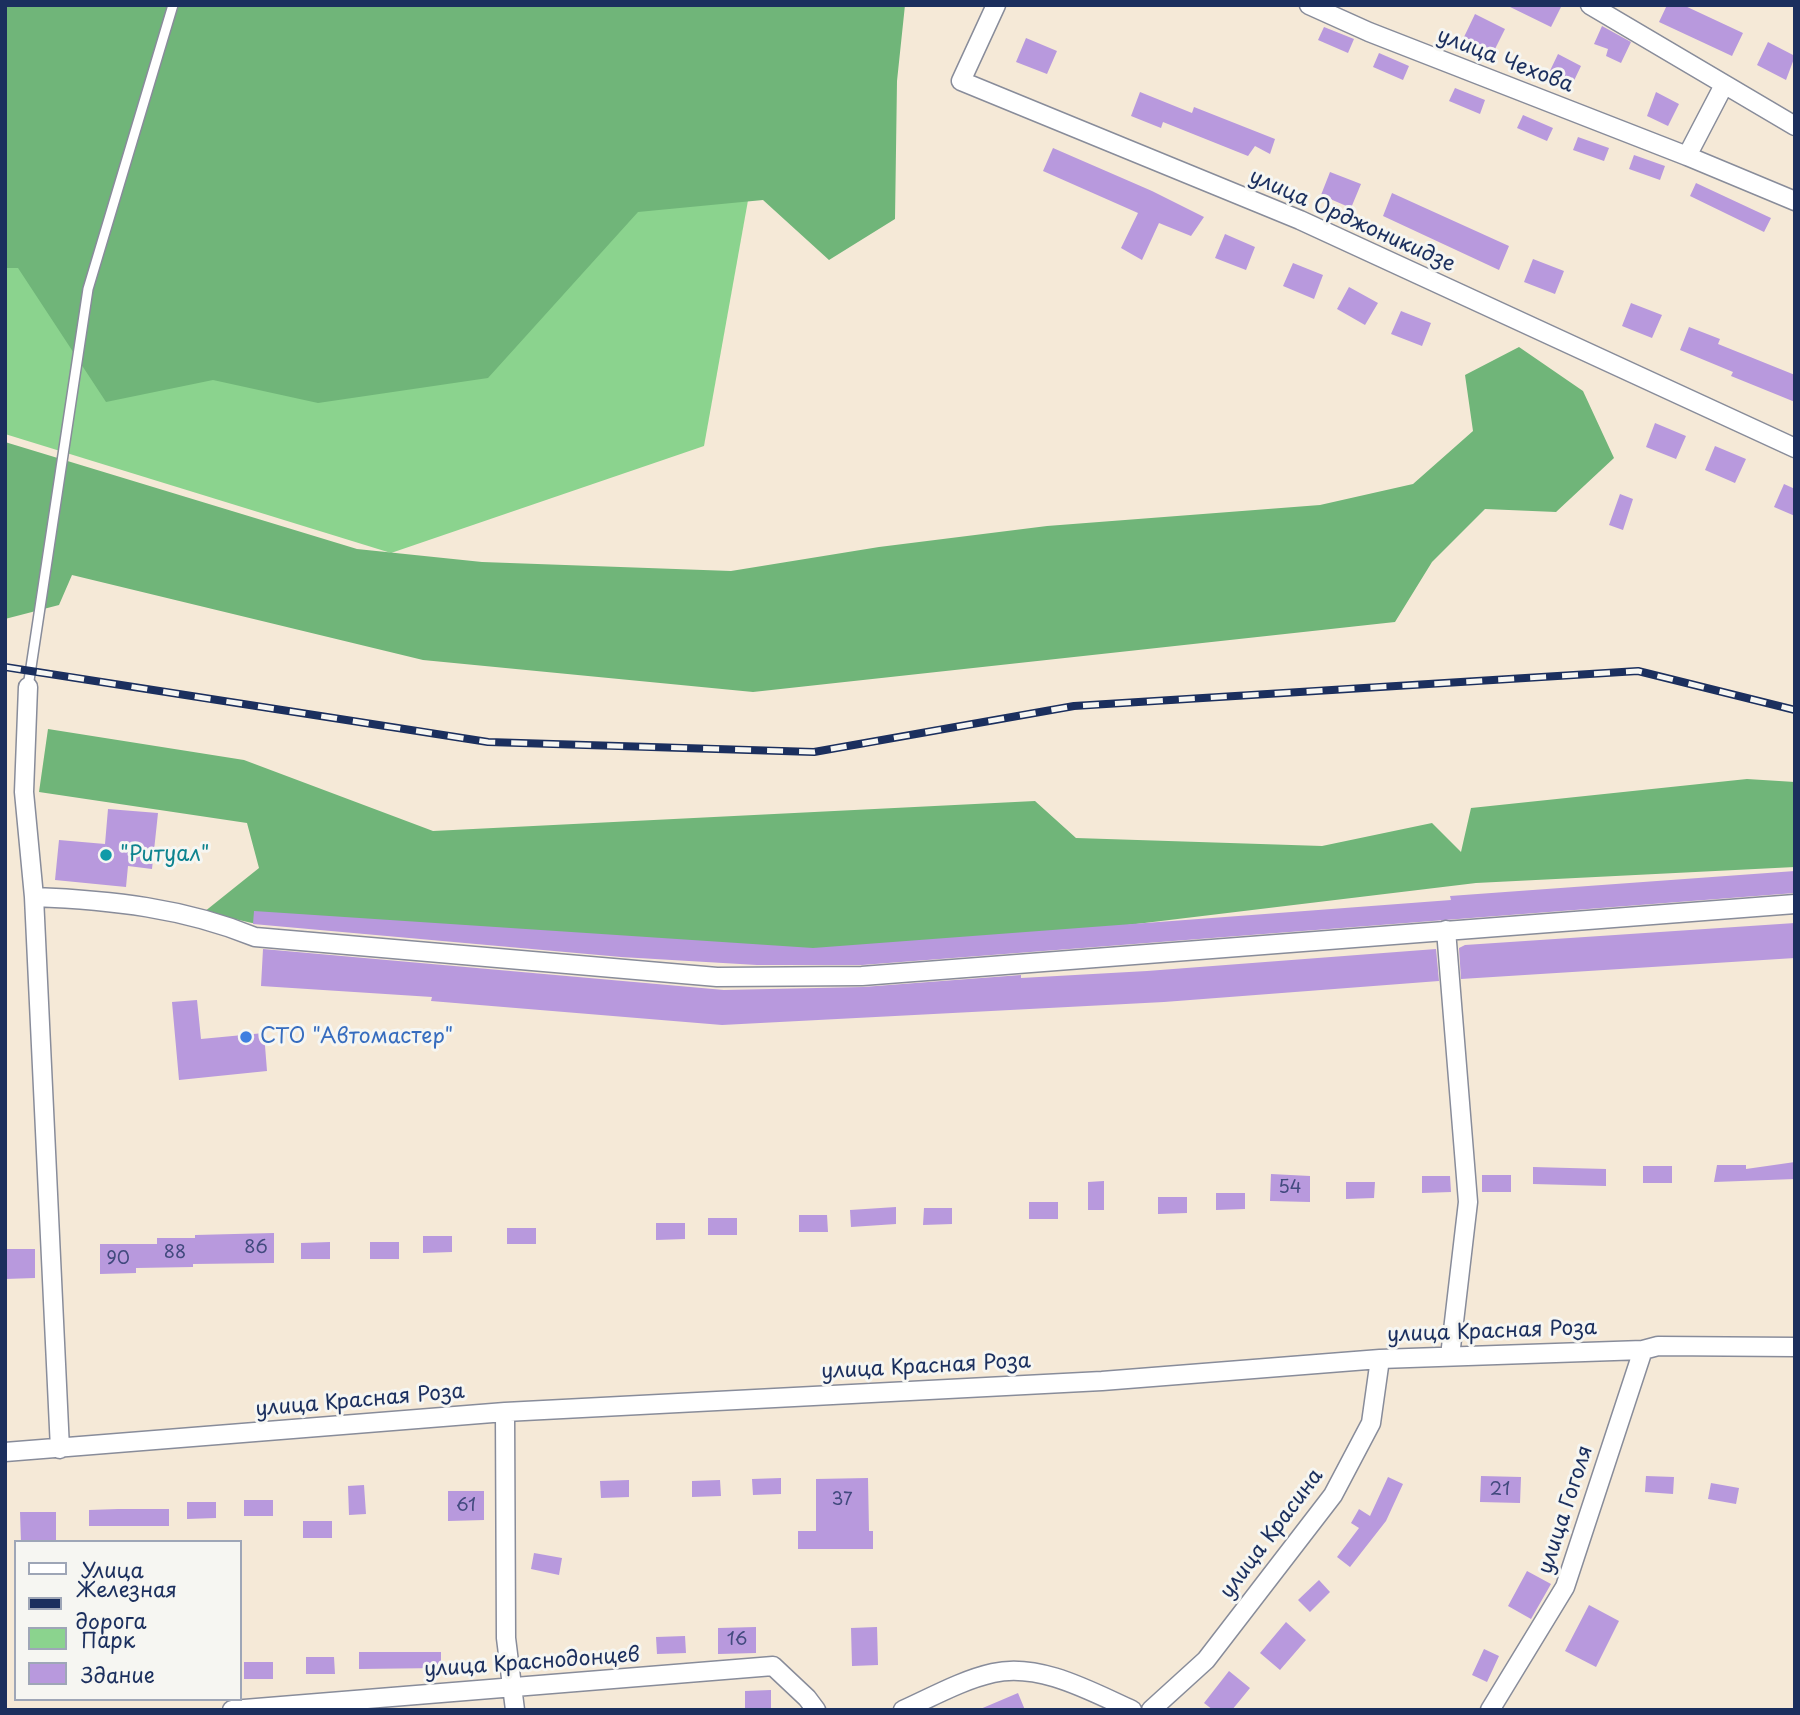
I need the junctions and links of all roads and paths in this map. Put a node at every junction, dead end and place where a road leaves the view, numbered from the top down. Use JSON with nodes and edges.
{"nodes":[{"id":1,"x":173,"y":5,"type":"edge"},
{"id":2,"x":996,"y":5,"type":"edge"},
{"id":3,"x":1309,"y":5,"type":"edge"},
{"id":4,"x":1590,"y":5,"type":"edge"},
{"id":5,"x":1724,"y":85,"type":"junction"},
{"id":6,"x":1795,"y":126,"type":"edge"},
{"id":7,"x":1687,"y":156,"type":"junction"},
{"id":8,"x":1795,"y":201,"type":"edge"},
{"id":9,"x":1795,"y":448,"type":"edge"},
{"id":10,"x":28,"y":687,"type":"joint"},
{"id":11,"x":34,"y":897,"type":"junction"},
{"id":12,"x":1795,"y":904,"type":"edge"},
{"id":13,"x":1446,"y":930,"type":"junction"},
{"id":14,"x":1795,"y":1347,"type":"edge"},
{"id":15,"x":1643,"y":1350,"type":"junction"},
{"id":16,"x":1450,"y":1356,"type":"junction"},
{"id":17,"x":1380,"y":1359,"type":"junction"},
{"id":18,"x":505,"y":1412,"type":"junction"},
{"id":19,"x":60,"y":1449,"type":"junction"},
{"id":20,"x":5,"y":1452,"type":"edge"},
{"id":21,"x":512,"y":1688,"type":"junction"},
{"id":22,"x":232,"y":1710,"type":"edge"},
{"id":23,"x":515,"y":1710,"type":"edge"},
{"id":24,"x":816,"y":1710,"type":"edge"},
{"id":25,"x":903,"y":1710,"type":"edge"},
{"id":26,"x":1132,"y":1710,"type":"edge"},
{"id":27,"x":1151,"y":1710,"type":"edge"},
{"id":28,"x":1490,"y":1710,"type":"edge"}],
"edges":[{"from":1,"to":10,"type":"lane"},
{"from":2,"to":9,"type":"street","name":"улица Орджоникидзе"},
{"from":3,"to":7,"type":"street","name":"улица Чехова"},
{"from":4,"to":5,"type":"street"},
{"from":5,"to":6,"type":"street"},
{"from":5,"to":7,"type":"street"},
{"from":7,"to":8,"type":"street","name":"улица Чехова"},
{"from":10,"to":11,"type":"street"},
{"from":11,"to":13,"type":"street"},
{"from":11,"to":19,"type":"street"},
{"from":12,"to":13,"type":"street"},
{"from":13,"to":16,"type":"street"},
{"from":14,"to":15,"type":"street","name":"улица Красная Роза"},
{"from":15,"to":16,"type":"street","name":"улица Красная Роза"},
{"from":15,"to":28,"type":"street","name":"улица Гоголя"},
{"from":16,"to":17,"type":"street","name":"улица Красная Роза"},
{"from":17,"to":18,"type":"street","name":"улица Красная Роза"},
{"from":17,"to":27,"type":"street","name":"улица Красина"},
{"from":18,"to":19,"type":"street","name":"улица Красная Роза"},
{"from":18,"to":21,"type":"street"},
{"from":19,"to":20,"type":"street","name":"улица Красная Роза"},
{"from":21,"to":22,"type":"street","name":"улица Краснодонцев"},
{"from":21,"to":23,"type":"street"},
{"from":21,"to":24,"type":"street","name":"улица Краснодонцев"},
{"from":25,"to":26,"type":"street"}]}
